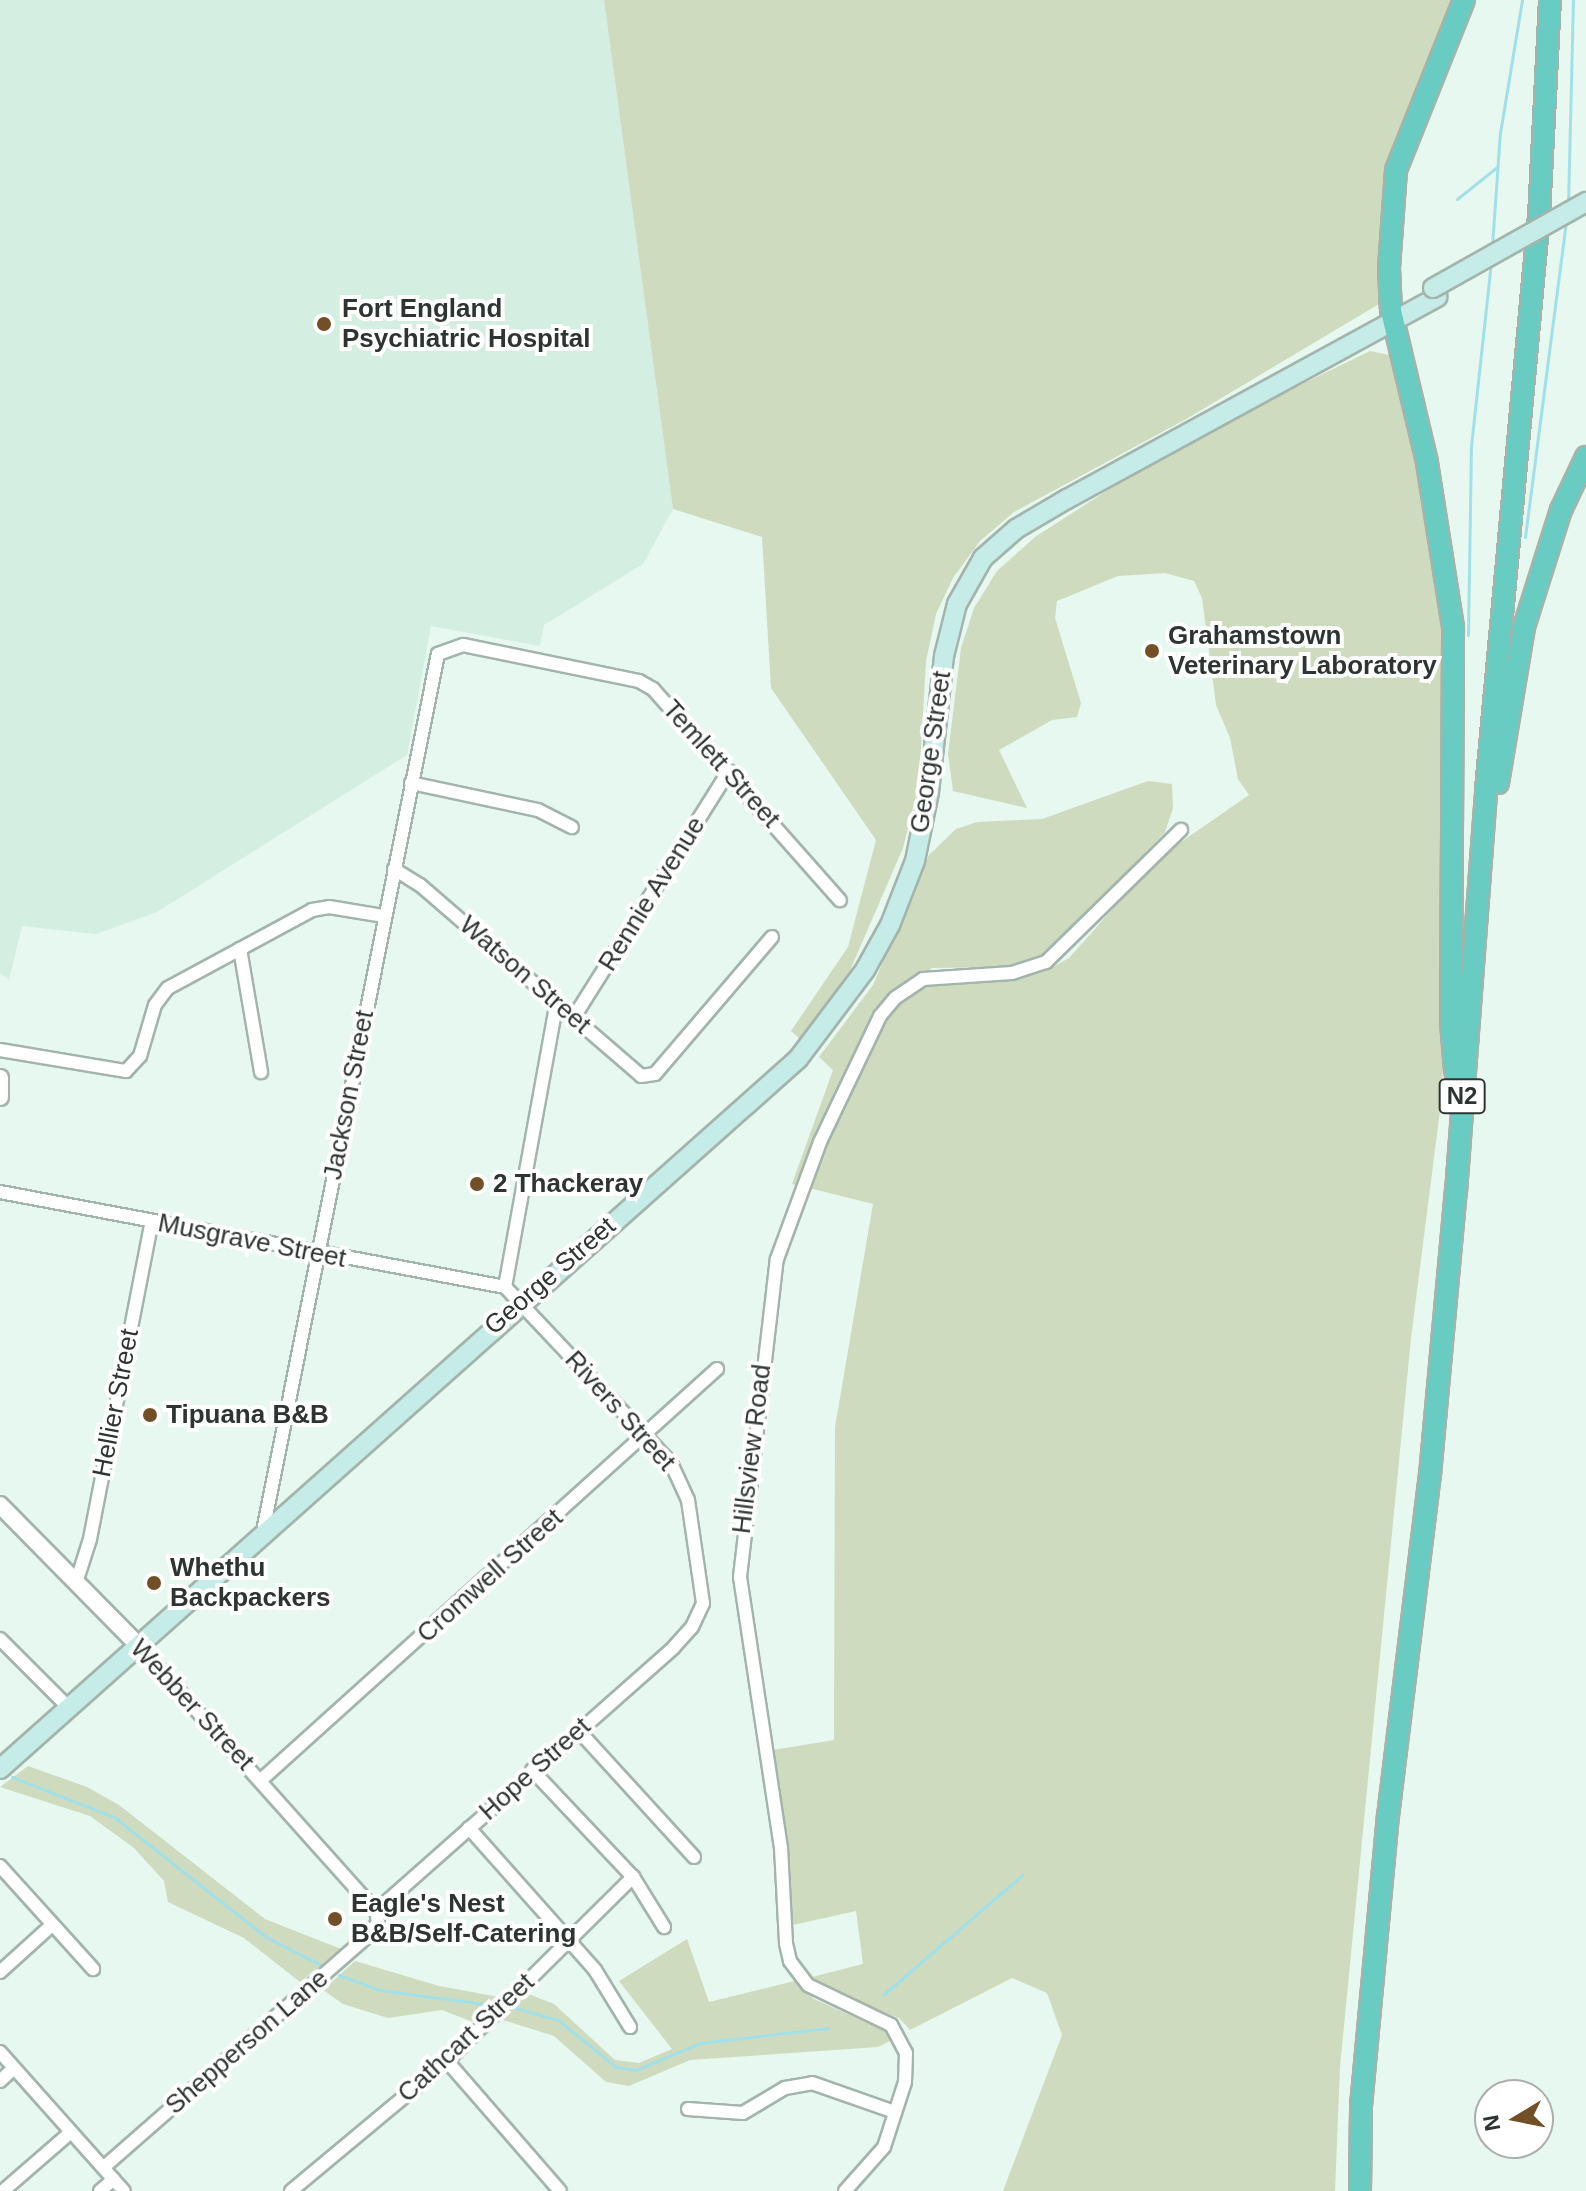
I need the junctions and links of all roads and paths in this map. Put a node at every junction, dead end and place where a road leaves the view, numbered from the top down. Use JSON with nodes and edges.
{"nodes":[{"id":1,"x":1464,"y":0,"type":"edge"},
{"id":2,"x":1550,"y":0,"type":"edge"},
{"id":3,"x":1586,"y":202,"type":"edge"},
{"id":4,"x":1586,"y":216,"type":"edge"},
{"id":5,"x":1435,"y":293,"type":"junction"},
{"id":6,"x":1392,"y":316,"type":"junction"},
{"id":7,"x":1586,"y":457,"type":"edge"},
{"id":8,"x":438,"y":654,"type":"joint"},
{"id":9,"x":729,"y":771,"type":"junction"},
{"id":10,"x":411,"y":783,"type":"junction"},
{"id":11,"x":572,"y":827,"type":"dead end"},
{"id":12,"x":1181,"y":830,"type":"dead end"},
{"id":13,"x":394,"y":869,"type":"junction"},
{"id":14,"x":840,"y":900,"type":"dead end"},
{"id":15,"x":384,"y":916,"type":"junction"},
{"id":16,"x":772,"y":937,"type":"dead end"},
{"id":17,"x":240,"y":949,"type":"junction"},
{"id":18,"x":1472,"y":963,"type":"junction"},
{"id":19,"x":557,"y":1002,"type":"junction"},
{"id":20,"x":574,"y":1017,"type":"junction"},
{"id":21,"x":0,"y":1050,"type":"edge"},
{"id":22,"x":261,"y":1072,"type":"dead end"},
{"id":23,"x":0,"y":1078,"type":"edge"},
{"id":24,"x":0,"y":1097,"type":"edge"},
{"id":25,"x":1460,"y":1115,"type":"junction"},
{"id":26,"x":0,"y":1192,"type":"edge"},
{"id":27,"x":152,"y":1221,"type":"junction"},
{"id":28,"x":318,"y":1255,"type":"junction"},
{"id":29,"x":505,"y":1287,"type":"junction"},
{"id":30,"x":519,"y":1302,"type":"junction"},
{"id":31,"x":717,"y":1369,"type":"dead end"},
{"id":32,"x":647,"y":1436,"type":"junction"},
{"id":33,"x":0,"y":1505,"type":"edge"},
{"id":34,"x":262,"y":1537,"type":"junction"},
{"id":35,"x":76,"y":1583,"type":"junction"},
{"id":36,"x":692,"y":1627,"type":"joint"},
{"id":37,"x":0,"y":1639,"type":"edge"},
{"id":38,"x":138,"y":1645,"type":"junction"},
{"id":39,"x":69,"y":1708,"type":"junction"},
{"id":40,"x":578,"y":1730,"type":"junction"},
{"id":41,"x":0,"y":1769,"type":"edge"},
{"id":42,"x":532,"y":1770,"type":"junction"},
{"id":43,"x":261,"y":1780,"type":"junction"},
{"id":44,"x":469,"y":1828,"type":"junction"},
{"id":45,"x":694,"y":1857,"type":"dead end"},
{"id":46,"x":0,"y":1866,"type":"edge"},
{"id":47,"x":633,"y":1877,"type":"junction"},
{"id":48,"x":376,"y":1911,"type":"junction"},
{"id":49,"x":52,"y":1925,"type":"junction"},
{"id":50,"x":664,"y":1927,"type":"dead end"},
{"id":51,"x":569,"y":1940,"type":"junction"},
{"id":52,"x":93,"y":1969,"type":"dead end"},
{"id":53,"x":0,"y":1972,"type":"edge"},
{"id":54,"x":630,"y":2027,"type":"dead end"},
{"id":55,"x":0,"y":2052,"type":"edge"},
{"id":56,"x":447,"y":2061,"type":"junction"},
{"id":57,"x":14,"y":2068,"type":"junction"},
{"id":58,"x":0,"y":2081,"type":"edge"},
{"id":59,"x":688,"y":2109,"type":"dead end"},
{"id":60,"x":895,"y":2112,"type":"junction"},
{"id":61,"x":71,"y":2132,"type":"junction"},
{"id":62,"x":104,"y":2167,"type":"junction"},
{"id":63,"x":114,"y":2179,"type":"junction"},
{"id":64,"x":3,"y":2191,"type":"edge"},
{"id":65,"x":100,"y":2191,"type":"edge"},
{"id":66,"x":124,"y":2191,"type":"edge"},
{"id":67,"x":291,"y":2191,"type":"edge"},
{"id":68,"x":560,"y":2191,"type":"edge"},
{"id":69,"x":845,"y":2191,"type":"edge"},
{"id":70,"x":1360,"y":2191,"type":"edge"}],
"edges":[{"from":1,"to":6,"type":"highway"},
{"from":2,"to":18,"type":"highway","number":"N2"},
{"from":3,"to":5,"type":"main road","bridge":true},
{"from":4,"to":5,"type":"main road"},
{"from":5,"to":6,"type":"main road","name":"George Street"},
{"from":6,"to":25,"type":"highway"},
{"from":6,"to":30,"type":"main road","name":"George Street"},
{"from":7,"to":18,"type":"highway"},
{"from":8,"to":9,"type":"street","name":"Temlett Street"},
{"from":8,"to":10,"type":"street","name":"Jackson Street"},
{"from":9,"to":14,"type":"street","name":"Temlett Street"},
{"from":9,"to":20,"type":"street","name":"Rennie Avenue"},
{"from":10,"to":11,"type":"street"},
{"from":10,"to":13,"type":"street","name":"Jackson Street"},
{"from":12,"to":60,"type":"street","name":"Hillsview Road"},
{"from":13,"to":15,"type":"street","name":"Jackson Street"},
{"from":13,"to":19,"type":"street","name":"Watson Street"},
{"from":15,"to":17,"type":"street"},
{"from":15,"to":28,"type":"street","name":"Jackson Street"},
{"from":16,"to":20,"type":"street","name":"Watson Street"},
{"from":17,"to":21,"type":"street"},
{"from":17,"to":22,"type":"street"},
{"from":18,"to":25,"type":"highway","number":"N2"},
{"from":19,"to":20,"type":"street","name":"Watson Street"},
{"from":19,"to":29,"type":"street"},
{"from":23,"to":24,"type":"street"},
{"from":25,"to":70,"type":"highway","number":"N2"},
{"from":26,"to":27,"type":"street","name":"Musgrave Street"},
{"from":27,"to":28,"type":"street","name":"Musgrave Street"},
{"from":27,"to":35,"type":"street","name":"Hellier Street"},
{"from":28,"to":29,"type":"street","name":"Musgrave Street"},
{"from":28,"to":34,"type":"street","name":"Jackson Street"},
{"from":29,"to":30,"type":"street","name":"Rivers Street"},
{"from":30,"to":32,"type":"street","name":"Rivers Street"},
{"from":30,"to":34,"type":"main road","name":"George Street"},
{"from":31,"to":32,"type":"street","name":"Cromwell Street"},
{"from":32,"to":36,"type":"street","name":"Rivers Street"},
{"from":32,"to":43,"type":"street","name":"Cromwell Street"},
{"from":33,"to":35,"type":"street","name":"Webber Street"},
{"from":34,"to":38,"type":"main road","name":"George Street"},
{"from":35,"to":38,"type":"street","name":"Webber Street"},
{"from":36,"to":40,"type":"street","name":"Hope Street"},
{"from":37,"to":39,"type":"street"},
{"from":38,"to":39,"type":"main road","name":"George Street"},
{"from":38,"to":43,"type":"street","name":"Webber Street"},
{"from":39,"to":41,"type":"main road","name":"George Street"},
{"from":40,"to":42,"type":"street","name":"Hope Street"},
{"from":40,"to":45,"type":"street"},
{"from":42,"to":44,"type":"street","name":"Hope Street"},
{"from":42,"to":47,"type":"street"},
{"from":43,"to":48,"type":"street","name":"Webber Street"},
{"from":44,"to":48,"type":"street","name":"Hope Street"},
{"from":44,"to":51,"type":"street"},
{"from":46,"to":49,"type":"street"},
{"from":47,"to":50,"type":"street"},
{"from":47,"to":51,"type":"street","name":"Cathcart Street"},
{"from":48,"to":62,"type":"street","name":"Shepperson Lane"},
{"from":49,"to":52,"type":"street"},
{"from":49,"to":53,"type":"street"},
{"from":51,"to":54,"type":"street"},
{"from":51,"to":56,"type":"street","name":"Cathcart Street"},
{"from":55,"to":57,"type":"street"},
{"from":56,"to":67,"type":"street","name":"Cathcart Street"},
{"from":56,"to":68,"type":"street"},
{"from":57,"to":58,"type":"street"},
{"from":57,"to":61,"type":"street"},
{"from":59,"to":60,"type":"street"},
{"from":60,"to":69,"type":"street","name":"Hillsview Road"},
{"from":61,"to":62,"type":"street"},
{"from":61,"to":64,"type":"street"},
{"from":62,"to":63,"type":"street"},
{"from":63,"to":65,"type":"street"},
{"from":63,"to":66,"type":"street"}]}
